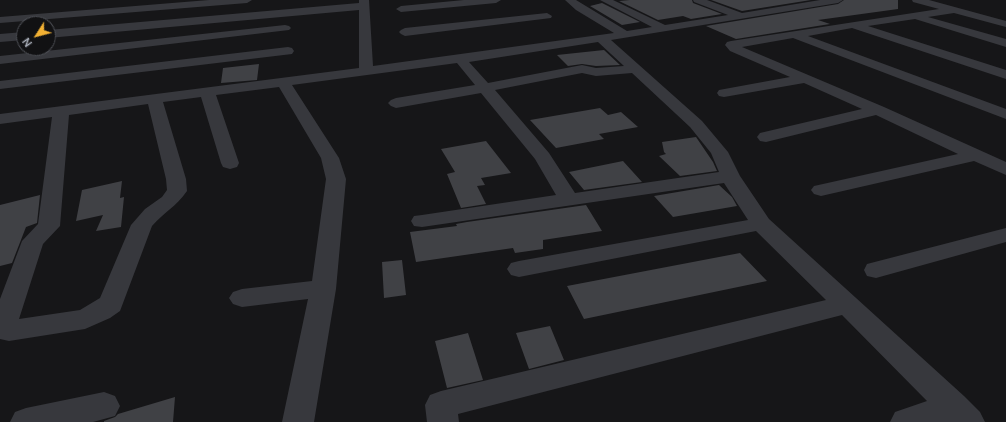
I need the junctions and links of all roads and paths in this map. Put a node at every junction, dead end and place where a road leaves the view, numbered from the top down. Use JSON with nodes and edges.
{"nodes":[{"id":1,"x":100,"y":0,"type":"edge"},
{"id":2,"x":247,"y":0,"type":"edge"},
{"id":3,"x":281,"y":0,"type":"edge"},
{"id":4,"x":496,"y":0,"type":"edge"},
{"id":5,"x":570,"y":0,"type":"edge"},
{"id":6,"x":605,"y":0,"type":"edge"},
{"id":7,"x":698,"y":0,"type":"edge"},
{"id":8,"x":728,"y":0,"type":"edge"},
{"id":9,"x":838,"y":0,"type":"edge"},
{"id":10,"x":917,"y":0,"type":"edge"},
{"id":11,"x":217,"y":1,"type":"edge"},
{"id":12,"x":458,"y":2,"type":"edge"},
{"id":13,"x":364,"y":3,"type":"edge"},
{"id":14,"x":156,"y":4,"type":"edge"},
{"id":15,"x":709,"y":4,"type":"junction"},
{"id":16,"x":36,"y":5,"type":"dead end"},
{"id":17,"x":814,"y":8,"type":"edge"},
{"id":18,"x":400,"y":9,"type":"dead end"},
{"id":19,"x":954,"y":10,"type":"junction"},
{"id":20,"x":283,"y":12,"type":"junction"},
{"id":21,"x":85,"y":13,"type":"junction"},
{"id":22,"x":22,"y":16,"type":"edge"},
{"id":23,"x":45,"y":16,"type":"edge"},
{"id":24,"x":547,"y":16,"type":"dead end"},
{"id":25,"x":740,"y":16,"type":"junction"},
{"id":26,"x":915,"y":16,"type":"junction"},
{"id":27,"x":16,"y":18,"type":"edge"},
{"id":28,"x":0,"y":20,"type":"edge"},
{"id":29,"x":16,"y":21,"type":"edge"},
{"id":30,"x":852,"y":24,"type":"junction"},
{"id":31,"x":1006,"y":24,"type":"edge"},
{"id":32,"x":471,"y":25,"type":"junction"},
{"id":33,"x":285,"y":28,"type":"junction"},
{"id":34,"x":664,"y":30,"type":"junction"},
{"id":35,"x":405,"y":32,"type":"dead end"},
{"id":36,"x":56,"y":33,"type":"edge"},
{"id":37,"x":0,"y":34,"type":"edge"},
{"id":38,"x":626,"y":35,"type":"junction"},
{"id":39,"x":794,"y":35,"type":"junction"},
{"id":40,"x":16,"y":37,"type":"edge"},
{"id":41,"x":0,"y":38,"type":"edge"},
{"id":42,"x":602,"y":39,"type":"junction"},
{"id":43,"x":1006,"y":43,"type":"edge"},
{"id":44,"x":481,"y":45,"type":"junction"},
{"id":45,"x":288,"y":51,"type":"junction"},
{"id":46,"x":460,"y":59,"type":"junction"},
{"id":47,"x":0,"y":60,"type":"edge"},
{"id":48,"x":635,"y":69,"type":"junction"},
{"id":49,"x":366,"y":72,"type":"junction"},
{"id":50,"x":1006,"y":75,"type":"edge"},
{"id":51,"x":806,"y":79,"type":"junction"},
{"id":52,"x":287,"y":81,"type":"junction"},
{"id":53,"x":0,"y":85,"type":"edge"},
{"id":54,"x":485,"y":88,"type":"junction"},
{"id":55,"x":207,"y":92,"type":"junction"},
{"id":56,"x":724,"y":93,"type":"dead end"},
{"id":57,"x":154,"y":99,"type":"junction"},
{"id":58,"x":396,"y":103,"type":"dead end"},
{"id":59,"x":878,"y":110,"type":"junction"},
{"id":60,"x":61,"y":112,"type":"junction"},
{"id":61,"x":1006,"y":114,"type":"edge"},
{"id":62,"x":0,"y":119,"type":"edge"},
{"id":63,"x":766,"y":138,"type":"dead end"},
{"id":64,"x":976,"y":155,"type":"junction"},
{"id":65,"x":230,"y":163,"type":"dead end"},
{"id":66,"x":1006,"y":169,"type":"edge"},
{"id":67,"x":730,"y":176,"type":"junction"},
{"id":68,"x":821,"y":190,"type":"dead end"},
{"id":69,"x":569,"y":200,"type":"junction"},
{"id":70,"x":422,"y":221,"type":"dead end"},
{"id":71,"x":761,"y":224,"type":"junction"},
{"id":72,"x":1006,"y":235,"type":"edge"},
{"id":73,"x":519,"y":269,"type":"dead end"},
{"id":74,"x":876,"y":270,"type":"dead end"},
{"id":75,"x":323,"y":289,"type":"junction"},
{"id":76,"x":242,"y":298,"type":"dead end"},
{"id":77,"x":847,"y":304,"type":"junction"},
{"id":78,"x":104,"y":406,"type":"dead end"},
{"id":79,"x":961,"y":414,"type":"edge"},
{"id":80,"x":26,"y":422,"type":"edge"},
{"id":81,"x":298,"y":422,"type":"edge"},
{"id":82,"x":443,"y":422,"type":"edge"},
{"id":83,"x":906,"y":422,"type":"edge"}],
"edges":[{"from":1,"to":21,"type":"street"},
{"from":2,"to":11,"type":"street"},
{"from":3,"to":20,"type":"street"},
{"from":4,"to":12,"type":"street"},
{"from":5,"to":38,"type":"street"},
{"from":6,"to":34,"type":"street"},
{"from":7,"to":15,"type":"street"},
{"from":8,"to":15,"type":"street"},
{"from":9,"to":17,"type":"street"},
{"from":10,"to":19,"type":"street"},
{"from":11,"to":14,"type":"street"},
{"from":12,"to":18,"type":"street"},
{"from":12,"to":32,"type":"street"},
{"from":13,"to":20,"type":"street"},
{"from":13,"to":49,"type":"street"},
{"from":14,"to":21,"type":"street"},
{"from":15,"to":25,"type":"street"},
{"from":16,"to":22,"type":"street"},
{"from":17,"to":25,"type":"street"},
{"from":17,"to":30,"type":"street"},
{"from":19,"to":26,"type":"street"},
{"from":19,"to":31,"type":"street"},
{"from":20,"to":33,"type":"street"},
{"from":20,"to":36,"type":"street"},
{"from":21,"to":23,"type":"street"},
{"from":24,"to":32,"type":"street"},
{"from":25,"to":34,"type":"street"},
{"from":26,"to":30,"type":"street"},
{"from":26,"to":43,"type":"street"},
{"from":27,"to":28,"type":"street"},
{"from":29,"to":37,"type":"street"},
{"from":30,"to":39,"type":"street"},
{"from":30,"to":50,"type":"street"},
{"from":32,"to":35,"type":"street"},
{"from":32,"to":44,"type":"street"},
{"from":33,"to":45,"type":"street"},
{"from":33,"to":47,"type":"street"},
{"from":34,"to":38,"type":"street"},
{"from":38,"to":42,"type":"street"},
{"from":39,"to":51,"type":"street"},
{"from":39,"to":61,"type":"street"},
{"from":40,"to":41,"type":"street"},
{"from":42,"to":44,"type":"street"},
{"from":42,"to":48,"type":"street"},
{"from":44,"to":46,"type":"street"},
{"from":45,"to":52,"type":"street"},
{"from":45,"to":53,"type":"street"},
{"from":46,"to":49,"type":"street"},
{"from":46,"to":54,"type":"street"},
{"from":48,"to":54,"type":"street"},
{"from":48,"to":67,"type":"street"},
{"from":49,"to":52,"type":"street"},
{"from":51,"to":56,"type":"street"},
{"from":51,"to":59,"type":"street"},
{"from":52,"to":55,"type":"street"},
{"from":52,"to":75,"type":"street"},
{"from":54,"to":58,"type":"street"},
{"from":54,"to":69,"type":"street"},
{"from":55,"to":57,"type":"street"},
{"from":55,"to":65,"type":"street"},
{"from":57,"to":60,"type":"street"},
{"from":57,"to":60,"type":"street"},
{"from":59,"to":63,"type":"street"},
{"from":59,"to":64,"type":"street"},
{"from":60,"to":62,"type":"street"},
{"from":64,"to":66,"type":"street"},
{"from":64,"to":68,"type":"street"},
{"from":67,"to":69,"type":"street"},
{"from":67,"to":71,"type":"street"},
{"from":69,"to":70,"type":"street"},
{"from":71,"to":73,"type":"street"},
{"from":71,"to":77,"type":"street"},
{"from":72,"to":74,"type":"street"},
{"from":75,"to":76,"type":"street"},
{"from":75,"to":81,"type":"street"},
{"from":77,"to":79,"type":"street"},
{"from":77,"to":82,"type":"street"},
{"from":78,"to":80,"type":"street"},
{"from":79,"to":83,"type":"street"}]}
